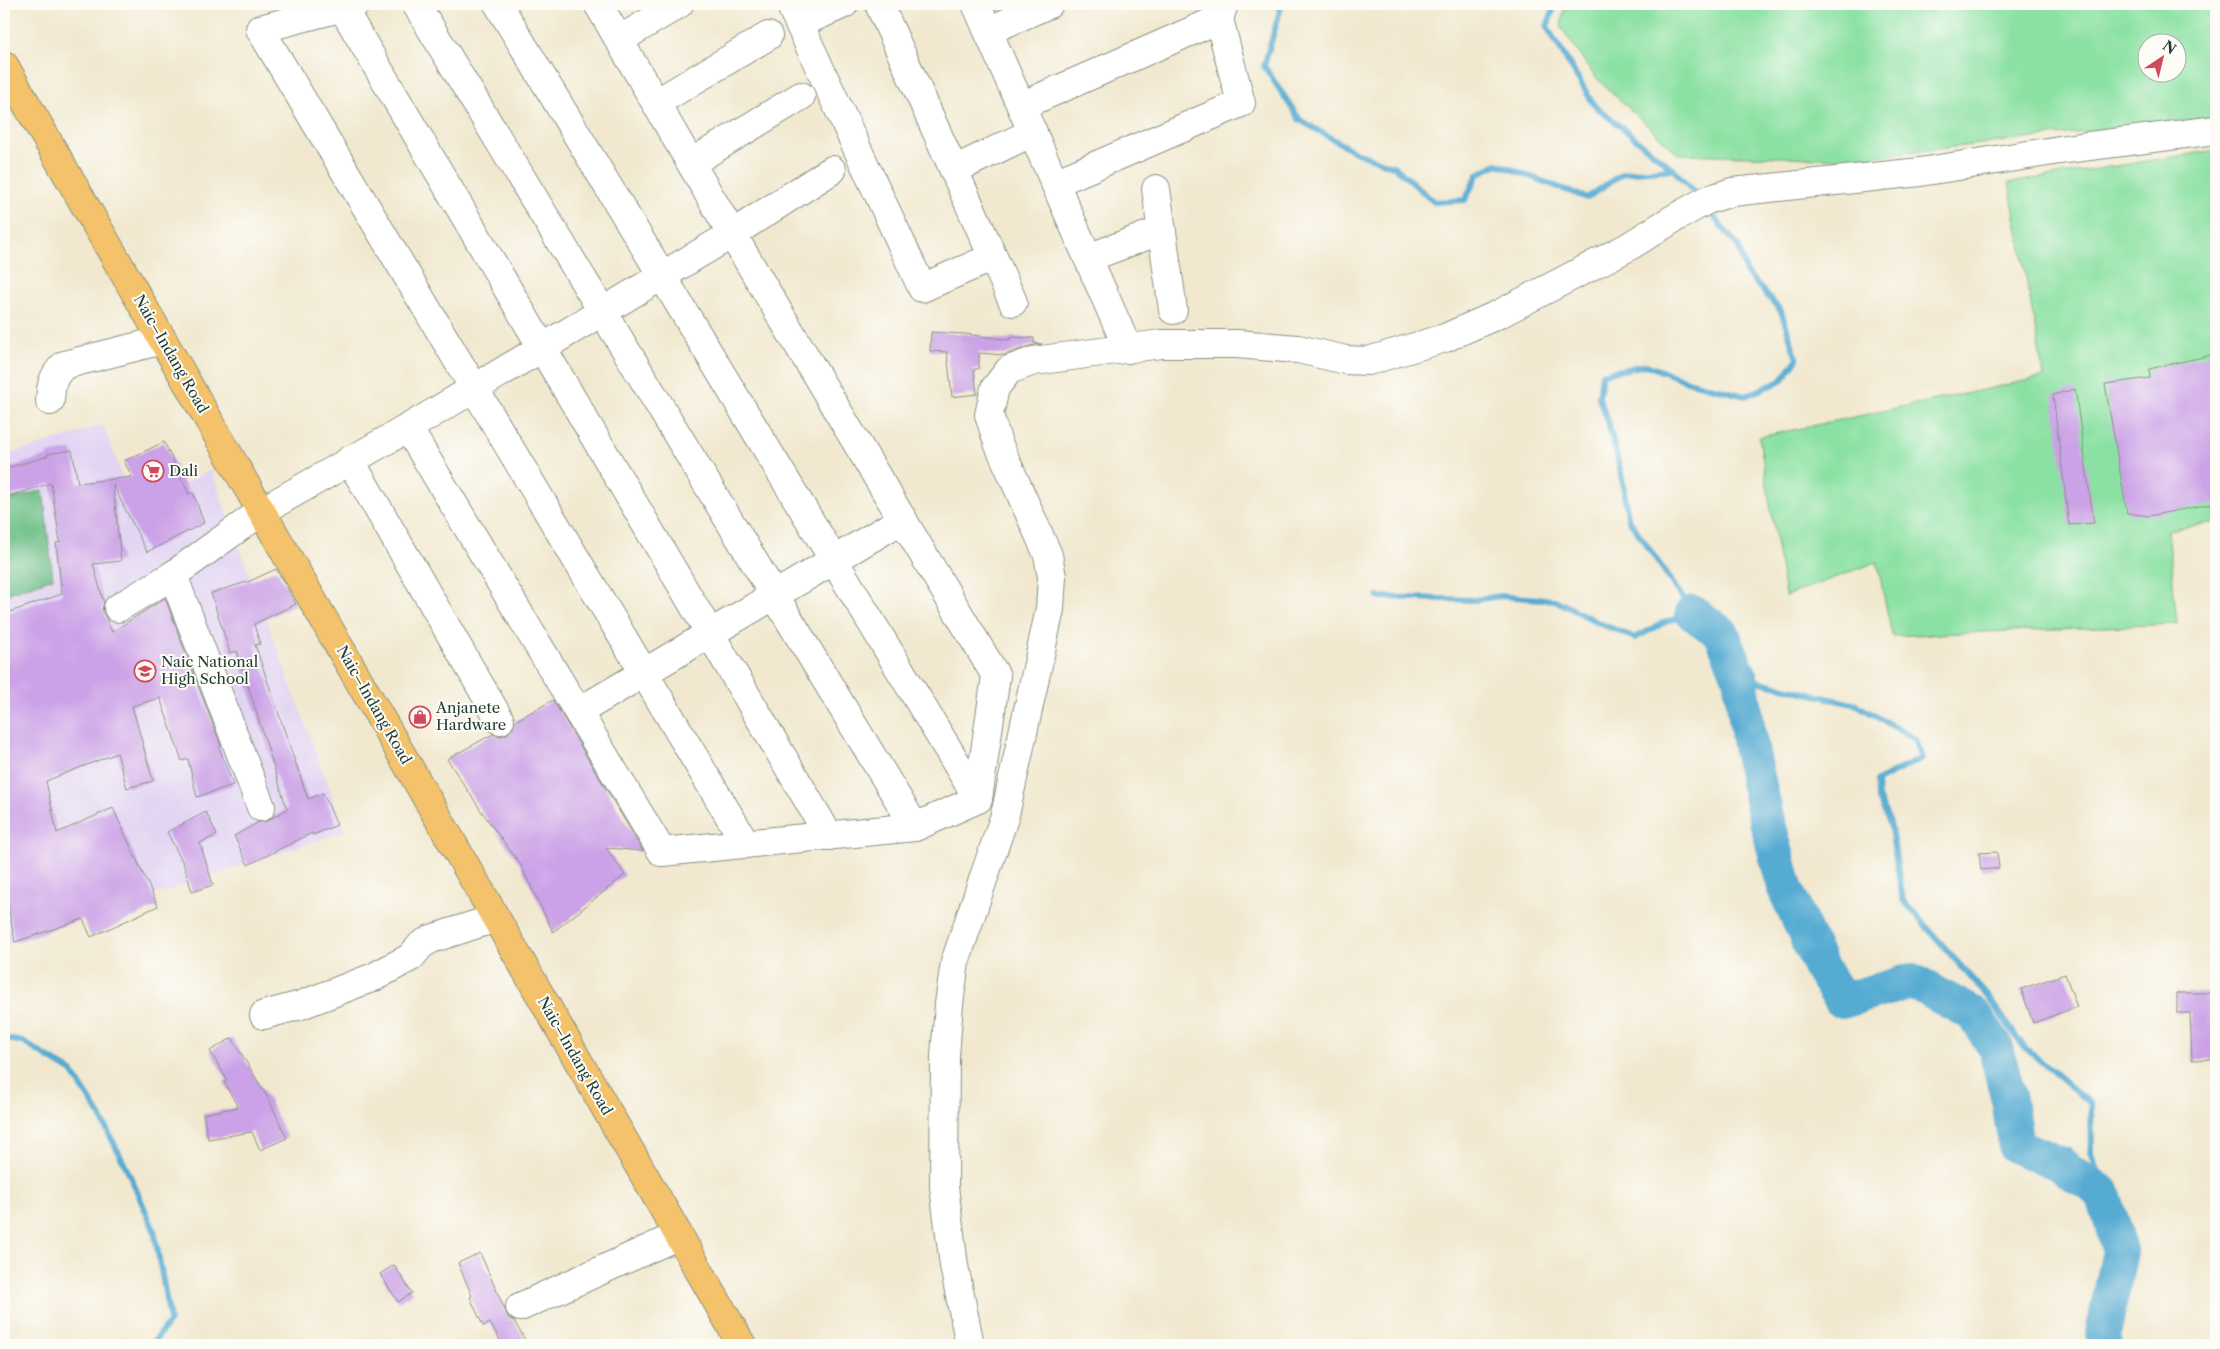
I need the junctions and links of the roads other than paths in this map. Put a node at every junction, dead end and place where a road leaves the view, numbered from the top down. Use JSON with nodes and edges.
{"nodes":[{"id":1,"x":416,"y":4,"type":"edge"},
{"id":2,"x":498,"y":4,"type":"edge"},
{"id":3,"x":598,"y":4,"type":"edge"},
{"id":4,"x":679,"y":4,"type":"edge"},
{"id":5,"x":844,"y":4,"type":"edge"},
{"id":6,"x":879,"y":4,"type":"edge"},
{"id":7,"x":976,"y":4,"type":"edge"},
{"id":8,"x":1048,"y":4,"type":"edge"},
{"id":9,"x":348,"y":5,"type":"edge"},
{"id":10,"x":1222,"y":11,"type":"edge"},
{"id":11,"x":795,"y":14,"type":"edge"},
{"id":12,"x":988,"y":31,"type":"junction"},
{"id":13,"x":768,"y":36,"type":"dead end"},
{"id":14,"x":619,"y":40,"type":"junction"},
{"id":15,"x":4,"y":65,"type":"edge"},
{"id":16,"x":801,"y":96,"type":"dead end"},
{"id":17,"x":656,"y":103,"type":"junction"},
{"id":18,"x":1021,"y":106,"type":"junction"},
{"id":19,"x":2216,"y":130,"type":"edge"},
{"id":20,"x":1033,"y":132,"type":"junction"},
{"id":21,"x":691,"y":163,"type":"junction"},
{"id":22,"x":832,"y":170,"type":"dead end"},
{"id":23,"x":954,"y":170,"type":"junction"},
{"id":24,"x":1055,"y":182,"type":"junction"},
{"id":25,"x":1156,"y":189,"type":"dead end"},
{"id":26,"x":1162,"y":230,"type":"junction"},
{"id":27,"x":732,"y":234,"type":"junction"},
{"id":28,"x":993,"y":257,"type":"junction"},
{"id":29,"x":1088,"y":258,"type":"junction"},
{"id":30,"x":662,"y":276,"type":"junction"},
{"id":31,"x":1013,"y":302,"type":"dead end"},
{"id":32,"x":1173,"y":310,"type":"dead end"},
{"id":33,"x":603,"y":311,"type":"junction"},
{"id":34,"x":163,"y":340,"type":"junction"},
{"id":35,"x":542,"y":347,"type":"junction"},
{"id":36,"x":1128,"y":349,"type":"junction"},
{"id":37,"x":474,"y":388,"type":"junction"},
{"id":38,"x":50,"y":402,"type":"dead end"},
{"id":39,"x":408,"y":428,"type":"junction"},
{"id":40,"x":350,"y":460,"type":"junction"},
{"id":41,"x":262,"y":511,"type":"junction"},
{"id":42,"x":903,"y":519,"type":"junction"},
{"id":43,"x":834,"y":560,"type":"junction"},
{"id":44,"x":174,"y":575,"type":"junction"},
{"id":45,"x":774,"y":595,"type":"junction"},
{"id":46,"x":118,"y":608,"type":"dead end"},
{"id":47,"x":710,"y":634,"type":"junction"},
{"id":48,"x":644,"y":673,"type":"junction"},
{"id":49,"x":578,"y":712,"type":"junction"},
{"id":50,"x":500,"y":720,"type":"dead end"},
{"id":51,"x":978,"y":798,"type":"junction"},
{"id":52,"x":261,"y":807,"type":"dead end"},
{"id":53,"x":915,"y":827,"type":"junction"},
{"id":54,"x":830,"y":836,"type":"junction"},
{"id":55,"x":746,"y":844,"type":"junction"},
{"id":56,"x":496,"y":918,"type":"junction"},
{"id":57,"x":264,"y":1016,"type":"dead end"},
{"id":58,"x":677,"y":1236,"type":"junction"},
{"id":59,"x":520,"y":1307,"type":"dead end"},
{"id":60,"x":742,"y":1345,"type":"edge"},
{"id":61,"x":970,"y":1345,"type":"edge"}],
"edges":[{"from":1,"to":33,"type":"street"},
{"from":2,"to":30,"type":"street"},
{"from":3,"to":14,"type":"street"},
{"from":4,"to":14,"type":"street"},
{"from":5,"to":11,"type":"street"},
{"from":6,"to":23,"type":"street"},
{"from":7,"to":12,"type":"street"},
{"from":8,"to":12,"type":"street"},
{"from":9,"to":35,"type":"street"},
{"from":9,"to":37,"type":"street"},
{"from":10,"to":18,"type":"street"},
{"from":10,"to":24,"type":"street"},
{"from":11,"to":28,"type":"street"},
{"from":12,"to":18,"type":"street"},
{"from":13,"to":17,"type":"street"},
{"from":14,"to":17,"type":"street"},
{"from":15,"to":34,"type":"main road","name":"Naic–Indang Road"},
{"from":16,"to":21,"type":"street"},
{"from":17,"to":21,"type":"street"},
{"from":18,"to":20,"type":"street"},
{"from":19,"to":36,"type":"street"},
{"from":20,"to":23,"type":"street"},
{"from":20,"to":24,"type":"street"},
{"from":21,"to":27,"type":"street"},
{"from":22,"to":27,"type":"street"},
{"from":23,"to":28,"type":"street"},
{"from":24,"to":29,"type":"street"},
{"from":25,"to":26,"type":"street"},
{"from":26,"to":29,"type":"street"},
{"from":26,"to":32,"type":"street"},
{"from":27,"to":30,"type":"street"},
{"from":27,"to":42,"type":"street"},
{"from":28,"to":31,"type":"street"},
{"from":29,"to":36,"type":"street"},
{"from":30,"to":33,"type":"street"},
{"from":30,"to":43,"type":"street"},
{"from":33,"to":35,"type":"street"},
{"from":33,"to":45,"type":"street"},
{"from":34,"to":38,"type":"street"},
{"from":34,"to":41,"type":"main road","name":"Naic–Indang Road"},
{"from":35,"to":37,"type":"street"},
{"from":35,"to":47,"type":"street"},
{"from":36,"to":61,"type":"street"},
{"from":37,"to":39,"type":"street"},
{"from":37,"to":48,"type":"street"},
{"from":39,"to":40,"type":"street"},
{"from":39,"to":49,"type":"street"},
{"from":40,"to":41,"type":"street"},
{"from":40,"to":50,"type":"street"},
{"from":41,"to":44,"type":"street"},
{"from":41,"to":56,"type":"main road","name":"Naic–Indang Road"},
{"from":42,"to":43,"type":"street"},
{"from":42,"to":51,"type":"street"},
{"from":43,"to":45,"type":"street"},
{"from":43,"to":51,"type":"street"},
{"from":44,"to":46,"type":"street"},
{"from":44,"to":52,"type":"street"},
{"from":45,"to":47,"type":"street"},
{"from":45,"to":53,"type":"street"},
{"from":47,"to":48,"type":"street"},
{"from":47,"to":54,"type":"street"},
{"from":48,"to":49,"type":"street"},
{"from":48,"to":55,"type":"street"},
{"from":49,"to":55,"type":"street"},
{"from":51,"to":53,"type":"street"},
{"from":53,"to":54,"type":"street"},
{"from":54,"to":55,"type":"street"},
{"from":56,"to":57,"type":"street"},
{"from":56,"to":58,"type":"main road","name":"Naic–Indang Road"},
{"from":58,"to":59,"type":"street"},
{"from":58,"to":60,"type":"main road","name":"Naic–Indang Road"}]}
